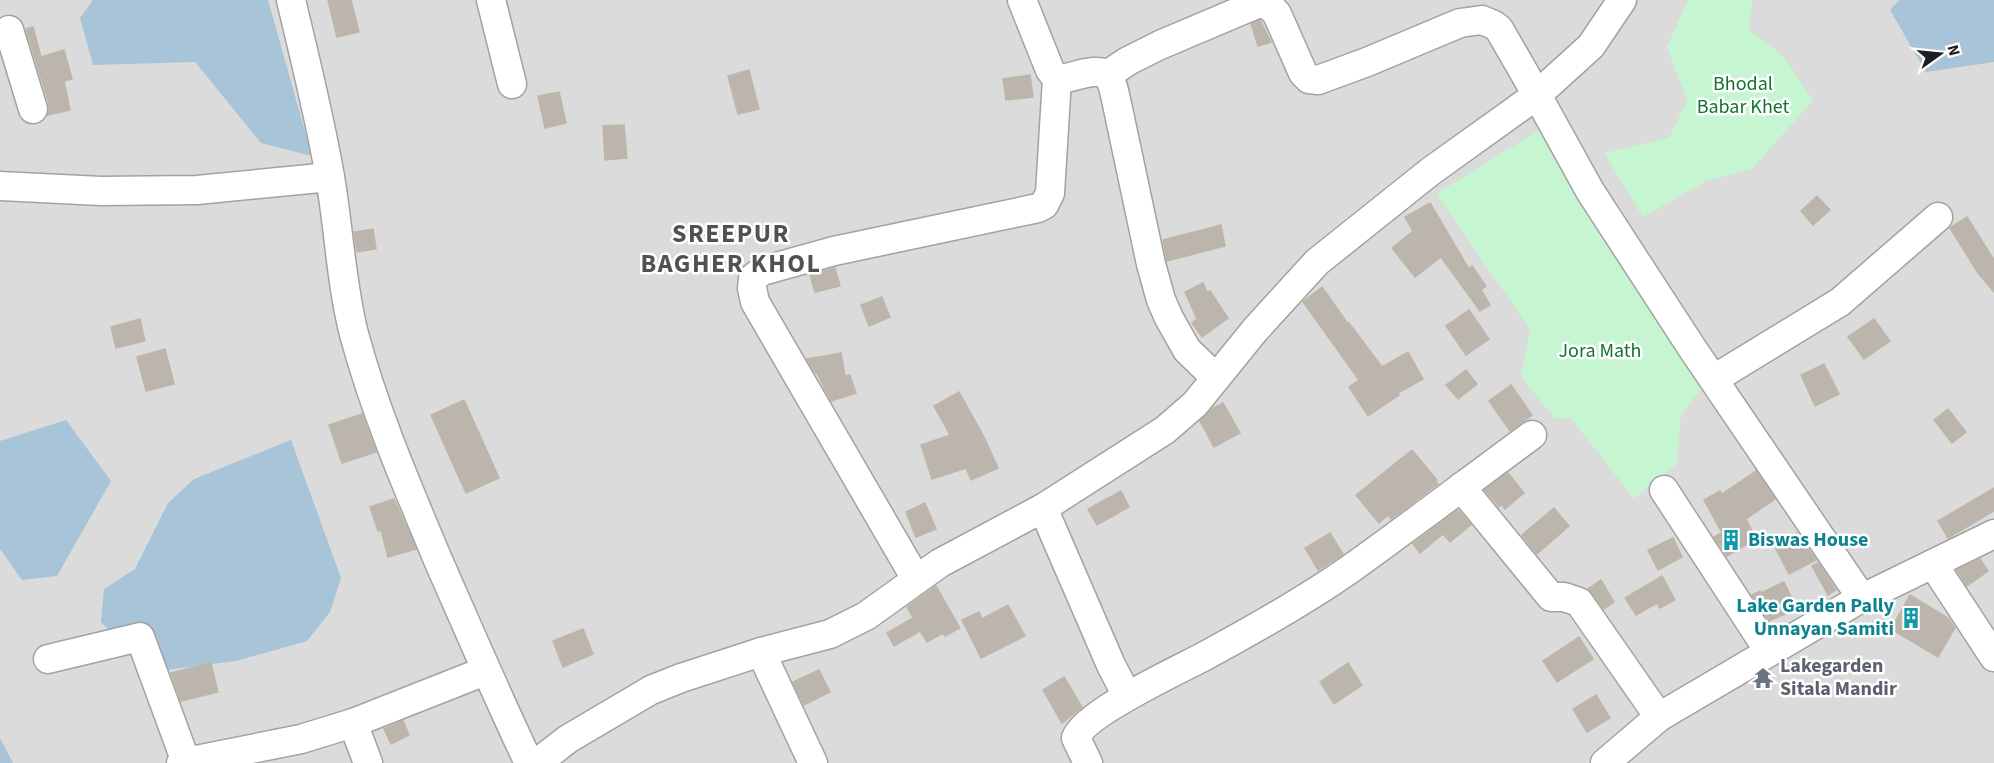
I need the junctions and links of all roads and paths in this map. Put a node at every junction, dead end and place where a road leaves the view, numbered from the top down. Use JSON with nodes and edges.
{"nodes":[{"id":1,"x":291,"y":0,"type":"edge"},
{"id":2,"x":491,"y":0,"type":"edge"},
{"id":3,"x":1022,"y":0,"type":"edge"},
{"id":4,"x":1622,"y":0,"type":"edge"},
{"id":5,"x":1259,"y":2,"type":"edge"},
{"id":6,"x":1485,"y":11,"type":"edge"},
{"id":7,"x":11,"y":29,"type":"edge"},
{"id":8,"x":1107,"y":75,"type":"junction"},
{"id":9,"x":1057,"y":79,"type":"junction"},
{"id":10,"x":512,"y":84,"type":"dead end"},
{"id":11,"x":1537,"y":95,"type":"junction"},
{"id":12,"x":33,"y":109,"type":"dead end"},
{"id":13,"x":330,"y":177,"type":"junction"},
{"id":14,"x":0,"y":186,"type":"edge"},
{"id":15,"x":1938,"y":217,"type":"dead end"},
{"id":16,"x":1216,"y":378,"type":"junction"},
{"id":17,"x":1714,"y":379,"type":"junction"},
{"id":18,"x":1532,"y":435,"type":"dead end"},
{"id":19,"x":1461,"y":487,"type":"junction"},
{"id":20,"x":1664,"y":490,"type":"dead end"},
{"id":21,"x":1043,"y":508,"type":"junction"},
{"id":22,"x":1994,"y":534,"type":"edge"},
{"id":23,"x":1933,"y":564,"type":"junction"},
{"id":24,"x":916,"y":579,"type":"junction"},
{"id":25,"x":1863,"y":597,"type":"junction"},
{"id":26,"x":1769,"y":651,"type":"junction"},
{"id":27,"x":760,"y":652,"type":"junction"},
{"id":28,"x":1994,"y":657,"type":"edge"},
{"id":29,"x":48,"y":659,"type":"dead end"},
{"id":30,"x":485,"y":671,"type":"junction"},
{"id":31,"x":1127,"y":696,"type":"junction"},
{"id":32,"x":1659,"y":717,"type":"junction"},
{"id":33,"x":353,"y":723,"type":"junction"},
{"id":34,"x":543,"y":761,"type":"edge"},
{"id":35,"x":183,"y":763,"type":"edge"},
{"id":36,"x":368,"y":763,"type":"edge"},
{"id":37,"x":813,"y":763,"type":"edge"},
{"id":38,"x":1088,"y":763,"type":"edge"},
{"id":39,"x":1605,"y":763,"type":"edge"}],
"edges":[{"from":1,"to":13,"type":"street"},
{"from":2,"to":10,"type":"street"},
{"from":3,"to":9,"type":"street"},
{"from":4,"to":11,"type":"street"},
{"from":5,"to":6,"type":"street"},
{"from":5,"to":8,"type":"street"},
{"from":6,"to":11,"type":"street"},
{"from":7,"to":12,"type":"street"},
{"from":8,"to":9,"type":"street"},
{"from":8,"to":16,"type":"street"},
{"from":9,"to":24,"type":"street"},
{"from":11,"to":16,"type":"street"},
{"from":11,"to":17,"type":"street"},
{"from":13,"to":14,"type":"street"},
{"from":13,"to":30,"type":"street"},
{"from":15,"to":17,"type":"street"},
{"from":16,"to":21,"type":"street"},
{"from":17,"to":25,"type":"street"},
{"from":18,"to":19,"type":"street"},
{"from":19,"to":31,"type":"street"},
{"from":19,"to":32,"type":"street"},
{"from":20,"to":26,"type":"street"},
{"from":21,"to":24,"type":"street"},
{"from":21,"to":31,"type":"street"},
{"from":22,"to":23,"type":"street"},
{"from":23,"to":25,"type":"street"},
{"from":23,"to":28,"type":"street"},
{"from":24,"to":27,"type":"street"},
{"from":25,"to":26,"type":"street"},
{"from":26,"to":32,"type":"street"},
{"from":27,"to":34,"type":"street"},
{"from":27,"to":37,"type":"street"},
{"from":29,"to":35,"type":"street"},
{"from":30,"to":33,"type":"street"},
{"from":30,"to":34,"type":"street"},
{"from":31,"to":38,"type":"street"},
{"from":32,"to":39,"type":"street"},
{"from":33,"to":35,"type":"street"},
{"from":33,"to":36,"type":"street"}]}
